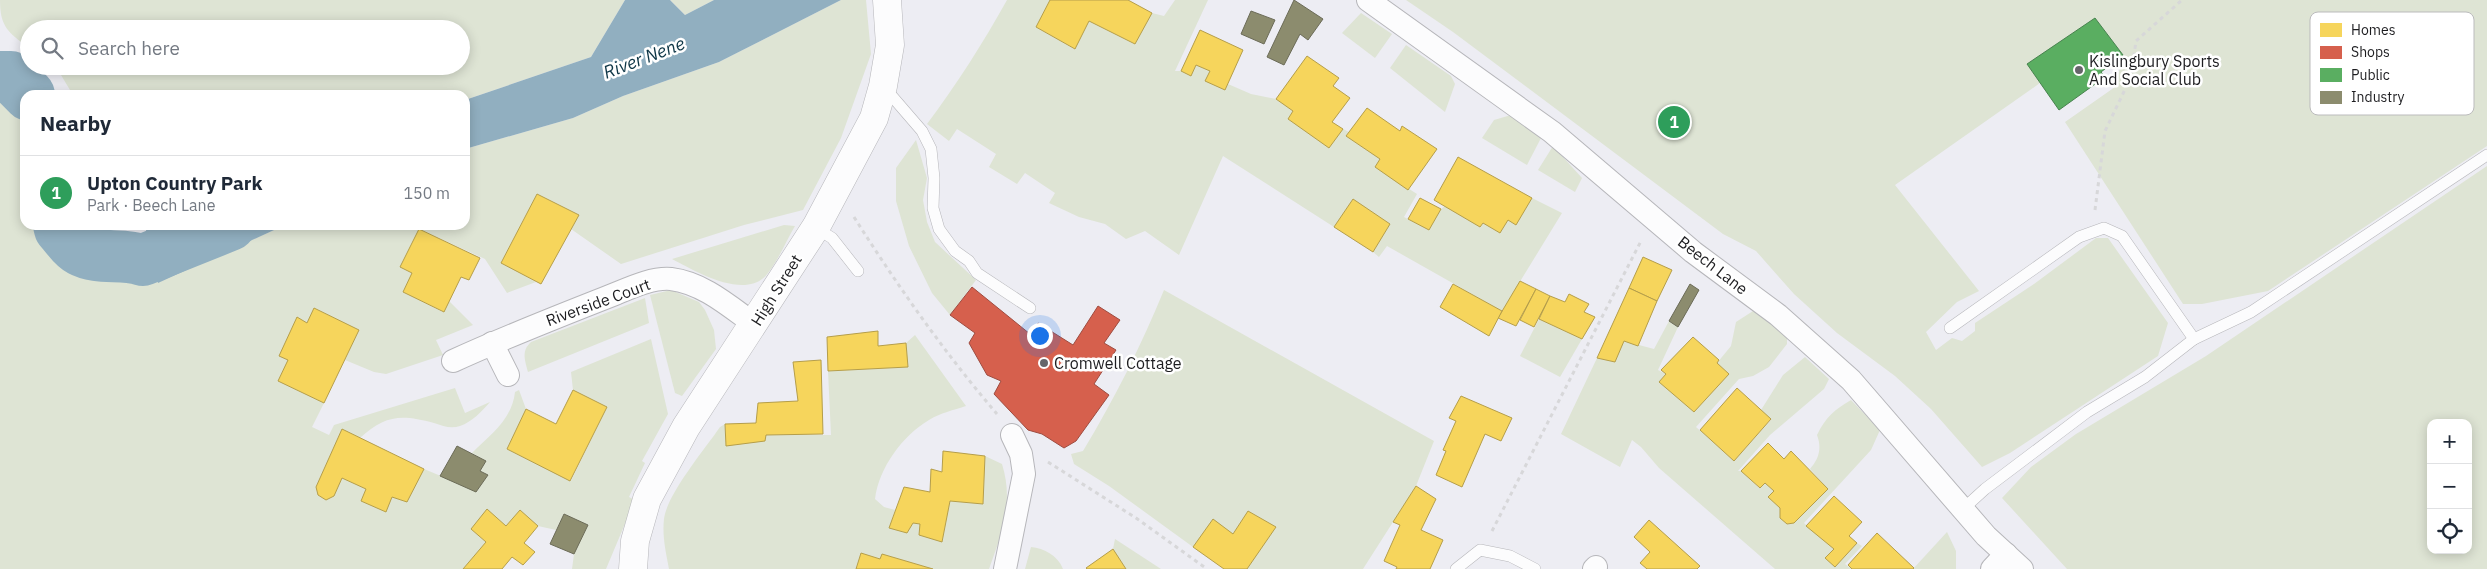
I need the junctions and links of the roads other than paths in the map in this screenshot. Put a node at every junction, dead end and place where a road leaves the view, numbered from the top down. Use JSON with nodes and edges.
{"nodes":[{"id":1,"x":887,"y":0,"type":"edge"},
{"id":2,"x":1368,"y":0,"type":"edge"},
{"id":3,"x":883,"y":86,"type":"junction"},
{"id":4,"x":2487,"y":155,"type":"edge"},
{"id":5,"x":816,"y":228,"type":"junction"},
{"id":6,"x":858,"y":271,"type":"dead end"},
{"id":7,"x":1030,"y":308,"type":"dead end"},
{"id":8,"x":754,"y":324,"type":"junction"},
{"id":9,"x":1950,"y":328,"type":"dead end"},
{"id":10,"x":2194,"y":339,"type":"junction"},
{"id":11,"x":492,"y":343,"type":"junction"},
{"id":12,"x":453,"y":360,"type":"dead end"},
{"id":13,"x":508,"y":375,"type":"dead end"},
{"id":14,"x":1012,"y":435,"type":"road end"},
{"id":15,"x":1963,"y":509,"type":"junction"},
{"id":16,"x":1999,"y":561,"type":"edge"},
{"id":17,"x":633,"y":569,"type":"edge"},
{"id":18,"x":1005,"y":569,"type":"edge"},
{"id":19,"x":1456,"y":569,"type":"edge"},
{"id":20,"x":1535,"y":569,"type":"edge"},
{"id":21,"x":2022,"y":569,"type":"edge"}],
"edges":[{"from":1,"to":3,"type":"street","name":"High Street"},
{"from":2,"to":15,"type":"street","name":"Beech Lane"},
{"from":3,"to":5,"type":"street","name":"High Street"},
{"from":3,"to":7,"type":"lane"},
{"from":4,"to":10,"type":"lane"},
{"from":5,"to":6,"type":"lane"},
{"from":5,"to":8,"type":"street","name":"High Street"},
{"from":8,"to":11,"type":"street","name":"Riverside Court"},
{"from":8,"to":17,"type":"street","name":"High Street"},
{"from":9,"to":10,"type":"lane"},
{"from":10,"to":15,"type":"lane"},
{"from":11,"to":12,"type":"street","name":"Riverside Court"},
{"from":11,"to":13,"type":"street"},
{"from":14,"to":18,"type":"street"},
{"from":15,"to":16,"type":"street","name":"Beech Lane"},
{"from":16,"to":21,"type":"street","name":"Beech Lane"},
{"from":19,"to":20,"type":"lane"}]}
